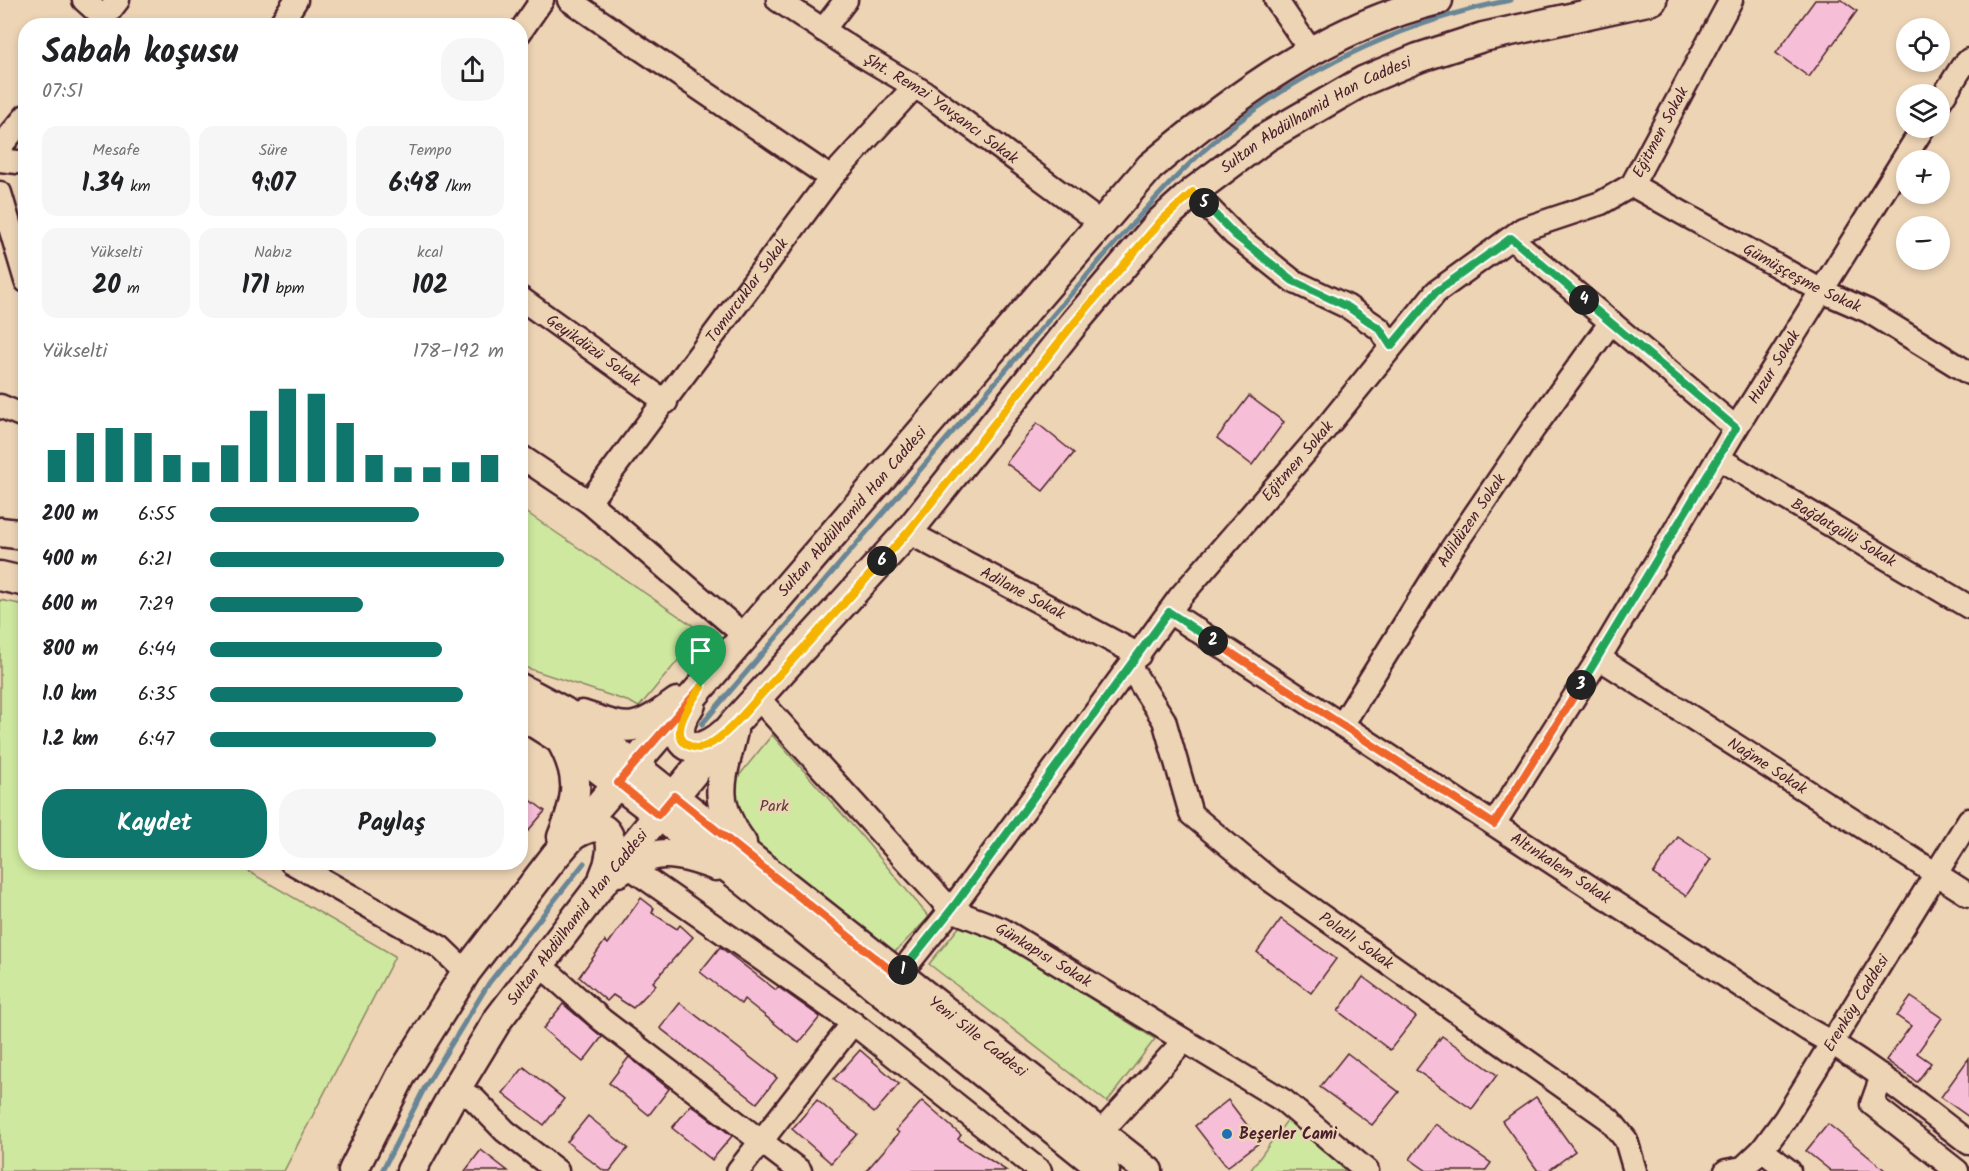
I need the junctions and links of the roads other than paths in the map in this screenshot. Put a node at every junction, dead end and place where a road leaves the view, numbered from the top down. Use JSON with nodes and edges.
{"nodes":[{"id":1,"x":84,"y":0,"type":"edge"},
{"id":2,"x":118,"y":0,"type":"edge"},
{"id":3,"x":296,"y":0,"type":"edge"},
{"id":4,"x":542,"y":0,"type":"edge"},
{"id":5,"x":569,"y":0,"type":"edge"},
{"id":6,"x":778,"y":0,"type":"edge"},
{"id":7,"x":846,"y":0,"type":"edge"},
{"id":8,"x":1276,"y":0,"type":"edge"},
{"id":9,"x":1438,"y":0,"type":"edge"},
{"id":10,"x":1652,"y":0,"type":"edge"},
{"id":11,"x":1731,"y":0,"type":"edge"},
{"id":12,"x":1409,"y":4,"type":"edge"},
{"id":13,"x":97,"y":18,"type":"edge"},
{"id":14,"x":103,"y":18,"type":"edge"},
{"id":15,"x":284,"y":18,"type":"edge"},
{"id":16,"x":528,"y":20,"type":"edge"},
{"id":17,"x":823,"y":30,"type":"junction"},
{"id":18,"x":1310,"y":50,"type":"junction"},
{"id":19,"x":1967,"y":66,"type":"edge"},
{"id":20,"x":914,"y":87,"type":"junction"},
{"id":21,"x":1950,"y":88,"type":"edge"},
{"id":22,"x":18,"y":126,"type":"edge"},
{"id":23,"x":1916,"y":138,"type":"edge"},
{"id":24,"x":0,"y":147,"type":"edge"},
{"id":25,"x":0,"y":160,"type":"edge"},
{"id":26,"x":18,"y":162,"type":"edge"},
{"id":27,"x":831,"y":178,"type":"junction"},
{"id":28,"x":1632,"y":184,"type":"junction"},
{"id":29,"x":1193,"y":192,"type":"junction"},
{"id":30,"x":0,"y":193,"type":"edge"},
{"id":31,"x":1101,"y":223,"type":"junction"},
{"id":32,"x":1511,"y":238,"type":"junction"},
{"id":33,"x":18,"y":254,"type":"edge"},
{"id":34,"x":1822,"y":291,"type":"junction"},
{"id":35,"x":528,"y":304,"type":"edge"},
{"id":36,"x":1611,"y":322,"type":"junction"},
{"id":37,"x":1391,"y":346,"type":"junction"},
{"id":38,"x":1969,"y":373,"type":"edge"},
{"id":39,"x":666,"y":402,"type":"junction"},
{"id":40,"x":0,"y":406,"type":"edge"},
{"id":41,"x":18,"y":414,"type":"edge"},
{"id":42,"x":1736,"y":428,"type":"junction"},
{"id":43,"x":1718,"y":458,"type":"junction"},
{"id":44,"x":528,"y":461,"type":"edge"},
{"id":45,"x":589,"y":502,"type":"junction"},
{"id":46,"x":908,"y":532,"type":"junction"},
{"id":47,"x":0,"y":576,"type":"edge"},
{"id":48,"x":18,"y":580,"type":"edge"},
{"id":49,"x":1969,"y":608,"type":"edge"},
{"id":50,"x":1169,"y":612,"type":"junction"},
{"id":51,"x":745,"y":636,"type":"junction"},
{"id":52,"x":1599,"y":658,"type":"junction"},
{"id":53,"x":1134,"y":661,"type":"junction"},
{"id":54,"x":701,"y":687,"type":"junction"},
{"id":55,"x":528,"y":694,"type":"edge"},
{"id":56,"x":758,"y":698,"type":"junction"},
{"id":57,"x":528,"y":716,"type":"edge"},
{"id":58,"x":736,"y":721,"type":"junction"},
{"id":59,"x":561,"y":724,"type":"junction"},
{"id":60,"x":1342,"y":725,"type":"junction"},
{"id":61,"x":626,"y":774,"type":"junction"},
{"id":62,"x":666,"y":805,"type":"junction"},
{"id":63,"x":1969,"y":820,"type":"edge"},
{"id":64,"x":1494,"y":824,"type":"junction"},
{"id":65,"x":573,"y":835,"type":"junction"},
{"id":66,"x":555,"y":856,"type":"junction"},
{"id":67,"x":628,"y":866,"type":"junction"},
{"id":68,"x":745,"y":867,"type":"junction"},
{"id":69,"x":305,"y":870,"type":"edge"},
{"id":70,"x":1935,"y":874,"type":"junction"},
{"id":71,"x":600,"y":886,"type":"junction"},
{"id":72,"x":1969,"y":895,"type":"edge"},
{"id":73,"x":951,"y":910,"type":"junction"},
{"id":74,"x":538,"y":965,"type":"junction"},
{"id":75,"x":466,"y":972,"type":"junction"},
{"id":76,"x":898,"y":976,"type":"junction"},
{"id":77,"x":853,"y":1023,"type":"junction"},
{"id":78,"x":1184,"y":1041,"type":"junction"},
{"id":79,"x":1832,"y":1042,"type":"junction"},
{"id":80,"x":1882,"y":1076,"type":"junction"},
{"id":81,"x":456,"y":1089,"type":"junction"},
{"id":82,"x":1100,"y":1133,"type":"junction"},
{"id":83,"x":761,"y":1140,"type":"junction"},
{"id":84,"x":1969,"y":1143,"type":"edge"},
{"id":85,"x":1762,"y":1150,"type":"junction"},
{"id":86,"x":1737,"y":1170,"type":"edge"},
{"id":87,"x":353,"y":1171,"type":"edge"},
{"id":88,"x":411,"y":1171,"type":"edge"},
{"id":89,"x":557,"y":1171,"type":"edge"},
{"id":90,"x":738,"y":1171,"type":"edge"},
{"id":91,"x":800,"y":1171,"type":"edge"},
{"id":92,"x":1040,"y":1171,"type":"edge"},
{"id":93,"x":1105,"y":1171,"type":"edge"},
{"id":94,"x":1148,"y":1171,"type":"edge"},
{"id":95,"x":1367,"y":1171,"type":"edge"},
{"id":96,"x":1635,"y":1171,"type":"edge"},
{"id":97,"x":1789,"y":1171,"type":"edge"},
{"id":98,"x":1958,"y":1171,"type":"edge"}],
"edges":[{"from":1,"to":13,"type":"street"},
{"from":2,"to":14,"type":"street"},
{"from":3,"to":15,"type":"street"},
{"from":4,"to":16,"type":"street"},
{"from":5,"to":27,"type":"street"},
{"from":6,"to":17,"type":"street","name":"Şht. Remzi Yavşancı Sokak"},
{"from":7,"to":17,"type":"street"},
{"from":8,"to":18,"type":"street"},
{"from":9,"to":12,"type":"main road","name":"Sultan Abdülhamid Han Caddesi"},
{"from":10,"to":29,"type":"main road","name":"Sultan Abdülhamid Han Caddesi"},
{"from":11,"to":28,"type":"street","name":"Eğitmen Sokak"},
{"from":12,"to":18,"type":"main road","name":"Sultan Abdülhamid Han Caddesi"},
{"from":17,"to":20,"type":"street","name":"Şht. Remzi Yavşancı Sokak"},
{"from":18,"to":31,"type":"main road","name":"Sultan Abdülhamid Han Caddesi"},
{"from":19,"to":21,"type":"street"},
{"from":20,"to":27,"type":"street","name":"Tomurcuklar Sokak"},
{"from":20,"to":31,"type":"street","name":"Şht. Remzi Yavşancı Sokak"},
{"from":22,"to":24,"type":"street"},
{"from":23,"to":34,"type":"street","name":"Huzur Sokak"},
{"from":25,"to":26,"type":"street"},
{"from":27,"to":39,"type":"street","name":"Tomurcuklar Sokak"},
{"from":28,"to":32,"type":"street","name":"Eğitmen Sokak"},
{"from":28,"to":34,"type":"street","name":"Gümüşçeşme Sokak"},
{"from":29,"to":37,"type":"street"},
{"from":29,"to":46,"type":"main road","name":"Sultan Abdülhamid Han Caddesi"},
{"from":30,"to":33,"type":"street"},
{"from":31,"to":51,"type":"main road","name":"Sultan Abdülhamid Han Caddesi"},
{"from":32,"to":36,"type":"street"},
{"from":32,"to":37,"type":"street","name":"Eğitmen Sokak"},
{"from":34,"to":38,"type":"street","name":"Gümüşçeşme Sokak"},
{"from":34,"to":42,"type":"street","name":"Huzur Sokak"},
{"from":35,"to":39,"type":"street","name":"Geyikdüzü Sokak"},
{"from":36,"to":42,"type":"street"},
{"from":36,"to":60,"type":"street","name":"Adildüzen Sokak"},
{"from":37,"to":50,"type":"street","name":"Eğitmen Sokak"},
{"from":39,"to":45,"type":"street","name":"Tomurcuklar Sokak"},
{"from":40,"to":41,"type":"street"},
{"from":42,"to":43,"type":"street","name":"Huzur Sokak"},
{"from":43,"to":49,"type":"street","name":"Bağdatgülü Sokak"},
{"from":43,"to":52,"type":"street","name":"Huzur Sokak"},
{"from":44,"to":45,"type":"street"},
{"from":45,"to":51,"type":"street"},
{"from":46,"to":53,"type":"street","name":"Adilane Sokak"},
{"from":46,"to":56,"type":"main road","name":"Sultan Abdülhamid Han Caddesi"},
{"from":47,"to":48,"type":"main road"},
{"from":50,"to":53,"type":"street","name":"Eğitmen Sokak"},
{"from":50,"to":60,"type":"street","name":"Altınkalem Sokak"},
{"from":51,"to":54,"type":"main road","name":"Sultan Abdülhamid Han Caddesi"},
{"from":52,"to":64,"type":"street","name":"Huzur Sokak"},
{"from":52,"to":70,"type":"street","name":"Nağme Sokak"},
{"from":53,"to":73,"type":"street","name":"Eğitmen Sokak"},
{"from":53,"to":96,"type":"street","name":"Polatlı Sokak"},
{"from":54,"to":58,"type":"main road"},
{"from":54,"to":59,"type":"main road"},
{"from":54,"to":61,"type":"main road","name":"Sultan Abdülhamid Han Caddesi"},
{"from":55,"to":59,"type":"main road","name":"Yeni Sille Caddesi"},
{"from":56,"to":58,"type":"main road","name":"Sultan Abdülhamid Han Caddesi"},
{"from":56,"to":73,"type":"street","name":"Günkapısı Sokak"},
{"from":57,"to":59,"type":"main road","name":"Yeni Sille Caddesi"},
{"from":58,"to":62,"type":"main road","name":"Sultan Abdülhamid Han Caddesi"},
{"from":58,"to":68,"type":"main road"},
{"from":59,"to":61,"type":"main road","name":"Yeni Sille Caddesi"},
{"from":59,"to":66,"type":"main road"},
{"from":60,"to":64,"type":"street","name":"Altınkalem Sokak"},
{"from":61,"to":62,"type":"main road","name":"Yeni Sille Caddesi"},
{"from":61,"to":65,"type":"main road","name":"Sultan Abdülhamid Han Caddesi"},
{"from":62,"to":68,"type":"main road","name":"Yeni Sille Caddesi"},
{"from":62,"to":71,"type":"main road","name":"Sultan Abdülhamid Han Caddesi"},
{"from":63,"to":70,"type":"street","name":"Erenköy Caddesi"},
{"from":64,"to":79,"type":"street","name":"Altınkalem Sokak"},
{"from":65,"to":66,"type":"main road","name":"Sultan Abdülhamid Han Caddesi"},
{"from":65,"to":71,"type":"main road"},
{"from":66,"to":75,"type":"main road","name":"Sultan Abdülhamid Han Caddesi"},
{"from":67,"to":68,"type":"main road"},
{"from":67,"to":71,"type":"main road"},
{"from":67,"to":77,"type":"street"},
{"from":68,"to":76,"type":"main road","name":"Yeni Sille Caddesi"},
{"from":68,"to":93,"type":"main road","name":"Yeni Sille Caddesi"},
{"from":69,"to":75,"type":"street"},
{"from":70,"to":72,"type":"street","name":"Nağme Sokak"},
{"from":70,"to":79,"type":"street","name":"Erenköy Caddesi"},
{"from":71,"to":74,"type":"main road","name":"Sultan Abdülhamid Han Caddesi"},
{"from":73,"to":76,"type":"street","name":"Eğitmen Sokak"},
{"from":73,"to":78,"type":"street","name":"Günkapısı Sokak"},
{"from":74,"to":81,"type":"main road","name":"Sultan Abdülhamid Han Caddesi"},
{"from":74,"to":83,"type":"street"},
{"from":75,"to":87,"type":"main road","name":"Sultan Abdülhamid Han Caddesi"},
{"from":76,"to":82,"type":"main road","name":"Yeni Sille Caddesi"},
{"from":77,"to":83,"type":"street"},
{"from":77,"to":92,"type":"street"},
{"from":78,"to":82,"type":"street"},
{"from":78,"to":95,"type":"street","name":"Günkapısı Sokak"},
{"from":79,"to":80,"type":"street","name":"Altınkalem Sokak"},
{"from":79,"to":85,"type":"street","name":"Erenköy Caddesi"},
{"from":80,"to":84,"type":"street","name":"Altınkalem Sokak"},
{"from":80,"to":98,"type":"street"},
{"from":81,"to":88,"type":"main road","name":"Sultan Abdülhamid Han Caddesi"},
{"from":81,"to":89,"type":"street"},
{"from":82,"to":94,"type":"main road","name":"Yeni Sille Caddesi"},
{"from":83,"to":90,"type":"street"},
{"from":83,"to":91,"type":"street"},
{"from":85,"to":86,"type":"street","name":"Erenköy Caddesi"},
{"from":85,"to":97,"type":"street"}]}
